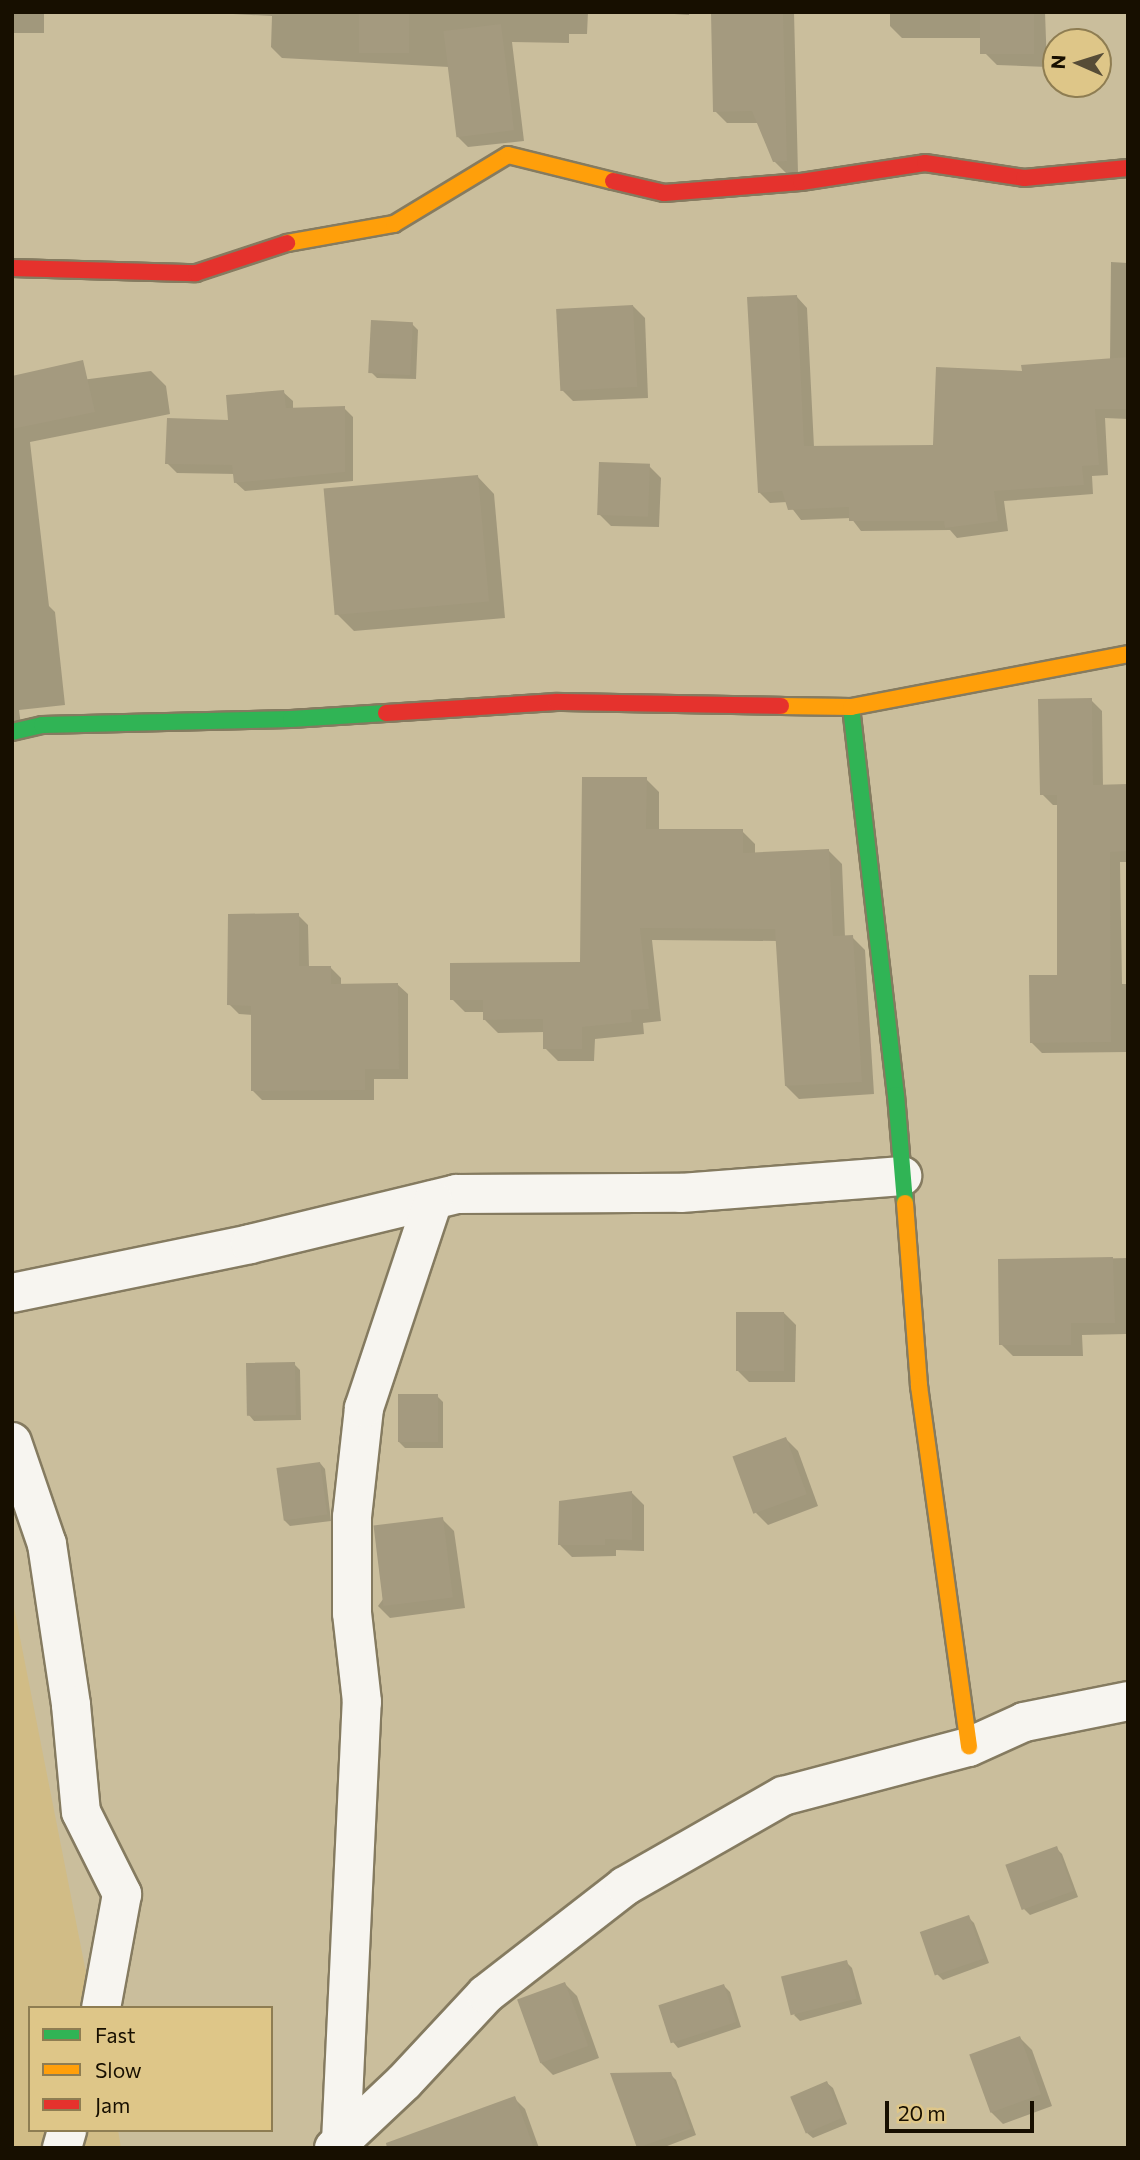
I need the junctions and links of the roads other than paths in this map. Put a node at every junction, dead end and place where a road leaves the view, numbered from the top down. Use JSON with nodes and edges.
{"nodes":[{"id":1,"x":1128,"y":168,"type":"edge"},
{"id":2,"x":12,"y":268,"type":"edge"},
{"id":3,"x":1128,"y":654,"type":"edge"},
{"id":4,"x":851,"y":706,"type":"junction"},
{"id":5,"x":12,"y":732,"type":"edge"},
{"id":6,"x":902,"y":1176,"type":"junction"},
{"id":7,"x":433,"y":1200,"type":"junction"},
{"id":8,"x":12,"y":1293,"type":"edge"},
{"id":9,"x":12,"y":1442,"type":"edge"},
{"id":10,"x":1128,"y":1701,"type":"edge"},
{"id":11,"x":969,"y":1747,"type":"junction"},
{"id":12,"x":101,"y":2006,"type":"edge"},
{"id":13,"x":338,"y":2145,"type":"edge"}],
"edges":[{"from":1,"to":2,"type":"street"},
{"from":3,"to":4,"type":"street"},
{"from":4,"to":5,"type":"street"},
{"from":4,"to":6,"type":"street"},
{"from":6,"to":7,"type":"street"},
{"from":6,"to":11,"type":"street"},
{"from":7,"to":8,"type":"street"},
{"from":7,"to":13,"type":"street"},
{"from":9,"to":12,"type":"street"},
{"from":10,"to":11,"type":"street"},
{"from":11,"to":13,"type":"street"}]}
